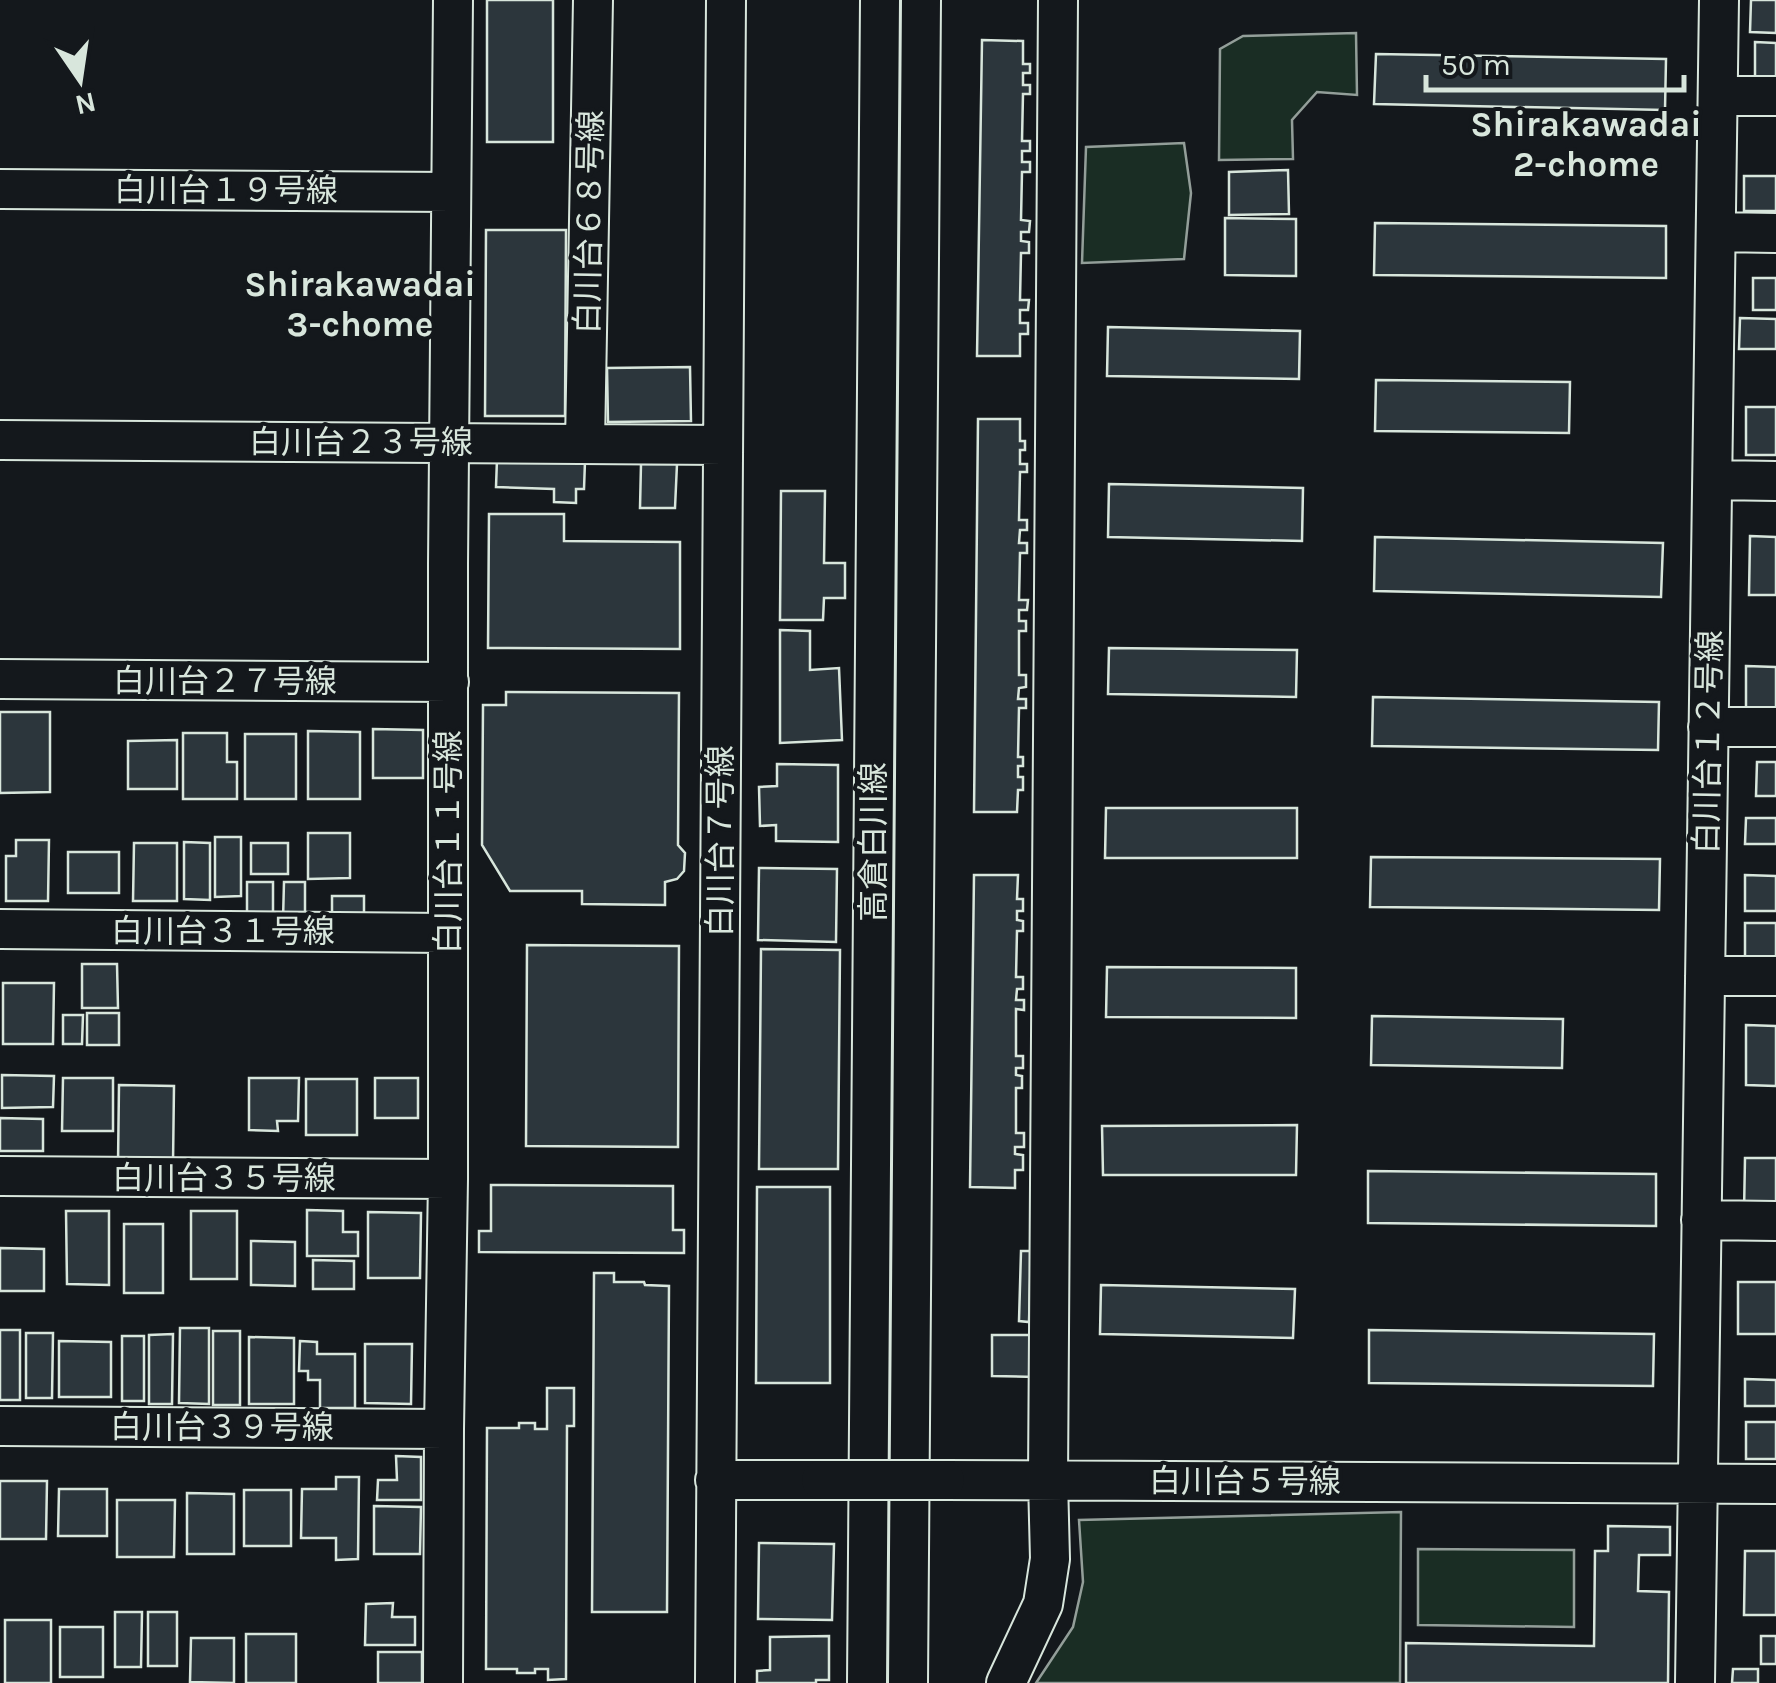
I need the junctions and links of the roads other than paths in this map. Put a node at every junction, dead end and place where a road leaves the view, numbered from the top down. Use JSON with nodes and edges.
{"nodes":[{"id":1,"x":453,"y":0,"type":"edge"},
{"id":2,"x":593,"y":0,"type":"edge"},
{"id":3,"x":726,"y":0,"type":"edge"},
{"id":4,"x":880,"y":0,"type":"edge"},
{"id":5,"x":921,"y":0,"type":"edge"},
{"id":6,"x":1058,"y":0,"type":"edge"},
{"id":7,"x":1719,"y":0,"type":"edge"},
{"id":8,"x":1718,"y":96,"type":"junction"},
{"id":9,"x":1776,"y":96,"type":"edge"},
{"id":10,"x":0,"y":188,"type":"edge"},
{"id":11,"x":452,"y":192,"type":"junction"},
{"id":12,"x":1716,"y":232,"type":"junction"},
{"id":13,"x":1776,"y":232,"type":"edge"},
{"id":14,"x":0,"y":440,"type":"edge"},
{"id":15,"x":449,"y":443,"type":"junction"},
{"id":16,"x":585,"y":444,"type":"junction"},
{"id":17,"x":723,"y":445,"type":"junction"},
{"id":18,"x":1712,"y":480,"type":"junction"},
{"id":19,"x":1776,"y":481,"type":"edge"},
{"id":20,"x":0,"y":679,"type":"edge"},
{"id":21,"x":449,"y":682,"type":"junction"},
{"id":22,"x":1776,"y":726,"type":"edge"},
{"id":23,"x":1708,"y":727,"type":"junction"},
{"id":24,"x":0,"y":929,"type":"edge"},
{"id":25,"x":446,"y":933,"type":"junction"},
{"id":26,"x":1705,"y":976,"type":"junction"},
{"id":27,"x":1776,"y":976,"type":"edge"},
{"id":28,"x":0,"y":1176,"type":"edge"},
{"id":29,"x":448,"y":1179,"type":"junction"},
{"id":30,"x":1701,"y":1220,"type":"junction"},
{"id":31,"x":1776,"y":1221,"type":"edge"},
{"id":32,"x":0,"y":1426,"type":"edge"},
{"id":33,"x":444,"y":1429,"type":"junction"},
{"id":34,"x":715,"y":1480,"type":"junction"},
{"id":35,"x":1048,"y":1480,"type":"junction"},
{"id":36,"x":1696,"y":1484,"type":"junction"},
{"id":37,"x":1776,"y":1484,"type":"edge"},
{"id":38,"x":444,"y":1683,"type":"edge"},
{"id":39,"x":715,"y":1683,"type":"edge"},
{"id":40,"x":866,"y":1683,"type":"edge"},
{"id":41,"x":908,"y":1683,"type":"edge"},
{"id":42,"x":1006,"y":1683,"type":"edge"},
{"id":43,"x":1695,"y":1683,"type":"edge"}],
"edges":[{"from":1,"to":11,"type":"street","name":"白川台１１号線"},
{"from":2,"to":16,"type":"street","name":"白川台６８号線"},
{"from":3,"to":17,"type":"street","name":"白川台７号線"},
{"from":4,"to":40,"type":"street","name":"高倉白川線"},
{"from":5,"to":41,"type":"street","name":"高倉白川線"},
{"from":6,"to":35,"type":"street"},
{"from":7,"to":8,"type":"street","name":"白川台１２号線"},
{"from":8,"to":9,"type":"street"},
{"from":8,"to":12,"type":"street","name":"白川台１２号線"},
{"from":10,"to":11,"type":"street","name":"白川台１９号線"},
{"from":11,"to":15,"type":"street","name":"白川台１１号線"},
{"from":12,"to":13,"type":"street"},
{"from":12,"to":18,"type":"street","name":"白川台１２号線"},
{"from":14,"to":15,"type":"street","name":"白川台２３号線"},
{"from":15,"to":16,"type":"street","name":"白川台２３号線"},
{"from":15,"to":21,"type":"street","name":"白川台１１号線"},
{"from":16,"to":17,"type":"street","name":"白川台２３号線"},
{"from":17,"to":34,"type":"street","name":"白川台７号線"},
{"from":18,"to":19,"type":"street"},
{"from":18,"to":23,"type":"street","name":"白川台１２号線"},
{"from":20,"to":21,"type":"street","name":"白川台２７号線"},
{"from":21,"to":25,"type":"street","name":"白川台１１号線"},
{"from":22,"to":23,"type":"street"},
{"from":23,"to":26,"type":"street","name":"白川台１２号線"},
{"from":24,"to":25,"type":"street","name":"白川台３１号線"},
{"from":25,"to":29,"type":"street","name":"白川台１１号線"},
{"from":26,"to":27,"type":"street"},
{"from":26,"to":30,"type":"street","name":"白川台１２号線"},
{"from":28,"to":29,"type":"street","name":"白川台３５号線"},
{"from":29,"to":33,"type":"street","name":"白川台１１号線"},
{"from":30,"to":31,"type":"street"},
{"from":30,"to":36,"type":"street","name":"白川台１２号線"},
{"from":32,"to":33,"type":"street","name":"白川台３９号線"},
{"from":33,"to":38,"type":"street","name":"白川台１１号線"},
{"from":34,"to":35,"type":"street","name":"白川台５号線","bridge":true},
{"from":34,"to":39,"type":"street","name":"白川台７号線"},
{"from":35,"to":36,"type":"street","name":"白川台５号線"},
{"from":35,"to":42,"type":"street"},
{"from":36,"to":37,"type":"street","name":"白川台５号線"},
{"from":36,"to":43,"type":"street","name":"白川台１２号線"}]}
